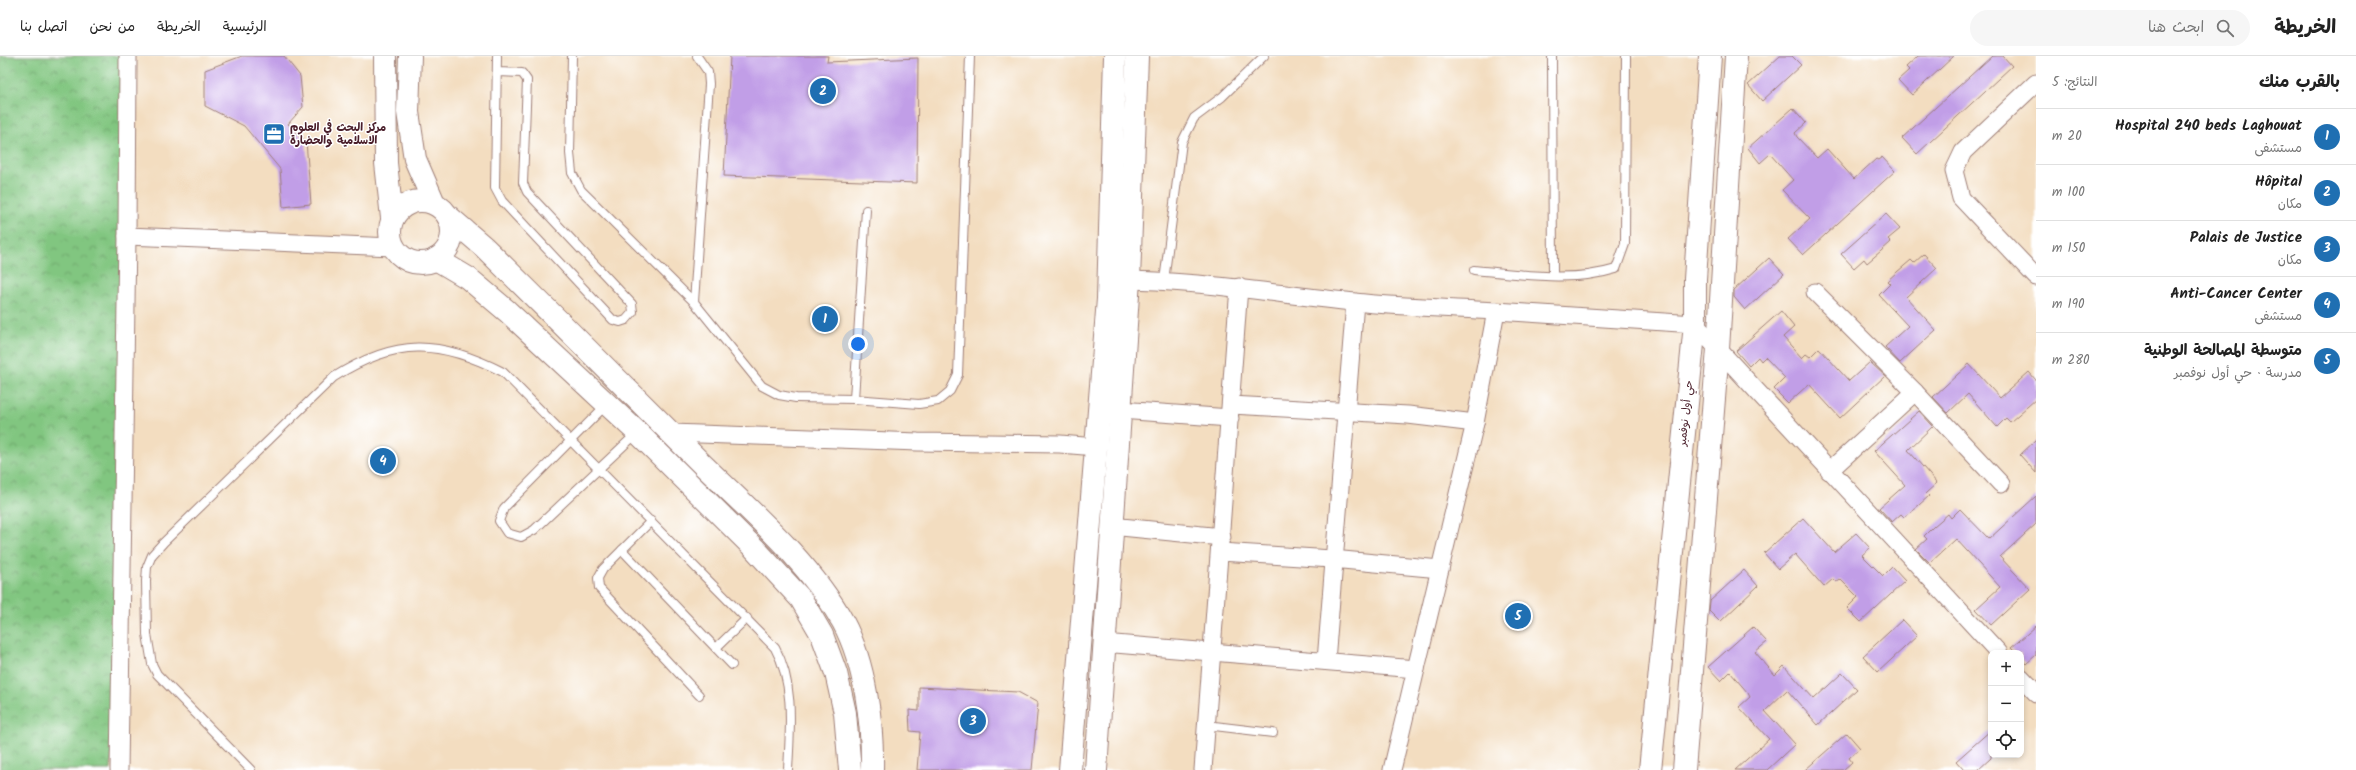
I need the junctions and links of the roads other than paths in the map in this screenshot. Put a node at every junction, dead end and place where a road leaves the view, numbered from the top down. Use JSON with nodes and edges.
{"nodes":[{"id":1,"x":128,"y":56,"type":"edge"},
{"id":2,"x":385,"y":56,"type":"edge"},
{"id":3,"x":410,"y":56,"type":"edge"},
{"id":4,"x":497,"y":56,"type":"edge"},
{"id":5,"x":572,"y":56,"type":"edge"},
{"id":6,"x":697,"y":56,"type":"edge"},
{"id":7,"x":970,"y":56,"type":"edge"},
{"id":8,"x":1115,"y":56,"type":"edge"},
{"id":9,"x":1137,"y":56,"type":"edge"},
{"id":10,"x":1264,"y":56,"type":"edge"},
{"id":11,"x":1552,"y":56,"type":"edge"},
{"id":12,"x":1626,"y":56,"type":"edge"},
{"id":13,"x":1710,"y":56,"type":"edge"},
{"id":14,"x":1736,"y":56,"type":"edge"},
{"id":15,"x":499,"y":72,"type":"junction"},
{"id":16,"x":2036,"y":83,"type":"edge"},
{"id":17,"x":441,"y":209,"type":"junction"},
{"id":18,"x":866,"y":210,"type":"dead end"},
{"id":19,"x":392,"y":218,"type":"junction"},
{"id":20,"x":127,"y":236,"type":"junction"},
{"id":21,"x":393,"y":247,"type":"junction"},
{"id":22,"x":436,"y":259,"type":"junction"},
{"id":23,"x":1474,"y":270,"type":"dead end"},
{"id":24,"x":1553,"y":276,"type":"junction"},
{"id":25,"x":2036,"y":277,"type":"edge"},
{"id":26,"x":1108,"y":280,"type":"junction"},
{"id":27,"x":1130,"y":280,"type":"junction"},
{"id":28,"x":1164,"y":281,"type":"junction"},
{"id":29,"x":1239,"y":287,"type":"junction"},
{"id":30,"x":1815,"y":292,"type":"dead end"},
{"id":31,"x":694,"y":302,"type":"junction"},
{"id":32,"x":1355,"y":302,"type":"junction"},
{"id":33,"x":1496,"y":311,"type":"junction"},
{"id":34,"x":1695,"y":324,"type":"junction"},
{"id":35,"x":1718,"y":349,"type":"junction"},
{"id":36,"x":1915,"y":392,"type":"junction"},
{"id":37,"x":854,"y":399,"type":"junction"},
{"id":38,"x":607,"y":404,"type":"junction"},
{"id":39,"x":1120,"y":410,"type":"junction"},
{"id":40,"x":1345,"y":411,"type":"junction"},
{"id":41,"x":1231,"y":412,"type":"junction"},
{"id":42,"x":1475,"y":423,"type":"junction"},
{"id":43,"x":637,"y":432,"type":"junction"},
{"id":44,"x":672,"y":433,"type":"junction"},
{"id":45,"x":572,"y":441,"type":"junction"},
{"id":46,"x":1096,"y":447,"type":"junction"},
{"id":47,"x":597,"y":469,"type":"junction"},
{"id":48,"x":1829,"y":471,"type":"junction"},
{"id":49,"x":2001,"y":484,"type":"dead end"},
{"id":50,"x":651,"y":521,"type":"junction"},
{"id":51,"x":1111,"y":526,"type":"junction"},
{"id":52,"x":1221,"y":545,"type":"junction"},
{"id":53,"x":622,"y":550,"type":"junction"},
{"id":54,"x":1332,"y":559,"type":"junction"},
{"id":55,"x":1440,"y":569,"type":"junction"},
{"id":56,"x":746,"y":618,"type":"junction"},
{"id":57,"x":1103,"y":643,"type":"junction"},
{"id":58,"x":716,"y":648,"type":"junction"},
{"id":59,"x":1996,"y":650,"type":"edge"},
{"id":60,"x":1211,"y":652,"type":"junction"},
{"id":61,"x":1326,"y":661,"type":"junction"},
{"id":62,"x":732,"y":664,"type":"dead end"},
{"id":63,"x":1416,"y":669,"type":"junction"},
{"id":64,"x":2024,"y":680,"type":"edge"},
{"id":65,"x":2036,"y":693,"type":"edge"},
{"id":66,"x":699,"y":695,"type":"dead end"},
{"id":67,"x":1206,"y":725,"type":"junction"},
{"id":68,"x":1272,"y":733,"type":"dead end"},
{"id":69,"x":118,"y":770,"type":"edge"},
{"id":70,"x":251,"y":770,"type":"edge"},
{"id":71,"x":788,"y":770,"type":"edge"},
{"id":72,"x":850,"y":770,"type":"edge"},
{"id":73,"x":872,"y":770,"type":"edge"},
{"id":74,"x":1070,"y":770,"type":"edge"},
{"id":75,"x":1096,"y":770,"type":"edge"},
{"id":76,"x":1203,"y":770,"type":"edge"},
{"id":77,"x":1392,"y":770,"type":"edge"},
{"id":78,"x":1650,"y":770,"type":"edge"},
{"id":79,"x":1684,"y":770,"type":"edge"}],
"edges":[{"from":1,"to":20,"type":"street"},
{"from":2,"to":19,"type":"street"},
{"from":3,"to":17,"type":"street"},
{"from":4,"to":15,"type":"lane"},
{"from":5,"to":31,"type":"lane"},
{"from":6,"to":31,"type":"lane"},
{"from":7,"to":37,"type":"lane"},
{"from":8,"to":26,"type":"street"},
{"from":9,"to":27,"type":"street"},
{"from":10,"to":28,"type":"lane"},
{"from":11,"to":24,"type":"lane"},
{"from":12,"to":24,"type":"lane"},
{"from":13,"to":34,"type":"street","name":"حي أول نوفمبر"},
{"from":14,"to":35,"type":"street"},
{"from":15,"to":15,"type":"lane"},
{"from":16,"to":25,"type":"street"},
{"from":17,"to":19,"type":"street"},
{"from":17,"to":22,"type":"street"},
{"from":17,"to":44,"type":"street"},
{"from":18,"to":37,"type":"lane"},
{"from":19,"to":21,"type":"street"},
{"from":20,"to":21,"type":"street"},
{"from":20,"to":69,"type":"street"},
{"from":21,"to":22,"type":"street"},
{"from":22,"to":38,"type":"street"},
{"from":23,"to":24,"type":"lane"},
{"from":26,"to":27,"type":"street"},
{"from":26,"to":46,"type":"street"},
{"from":27,"to":28,"type":"street"},
{"from":27,"to":39,"type":"street"},
{"from":28,"to":29,"type":"street"},
{"from":29,"to":32,"type":"street"},
{"from":29,"to":41,"type":"street"},
{"from":30,"to":36,"type":"street"},
{"from":31,"to":37,"type":"lane"},
{"from":32,"to":33,"type":"street"},
{"from":32,"to":40,"type":"street"},
{"from":33,"to":34,"type":"street"},
{"from":33,"to":42,"type":"street"},
{"from":34,"to":35,"type":"street"},
{"from":34,"to":78,"type":"street","name":"حي أول نوفمبر"},
{"from":35,"to":48,"type":"street"},
{"from":35,"to":79,"type":"street"},
{"from":36,"to":48,"type":"street"},
{"from":36,"to":49,"type":"street"},
{"from":38,"to":43,"type":"street"},
{"from":38,"to":45,"type":"lane"},
{"from":39,"to":41,"type":"street"},
{"from":39,"to":51,"type":"street"},
{"from":40,"to":41,"type":"street"},
{"from":40,"to":42,"type":"street"},
{"from":40,"to":54,"type":"street"},
{"from":41,"to":52,"type":"street"},
{"from":42,"to":55,"type":"street"},
{"from":43,"to":47,"type":"lane"},
{"from":43,"to":72,"type":"street"},
{"from":44,"to":46,"type":"street"},
{"from":44,"to":73,"type":"street"},
{"from":45,"to":47,"type":"lane"},
{"from":45,"to":47,"type":"lane"},
{"from":45,"to":70,"type":"lane"},
{"from":46,"to":74,"type":"street"},
{"from":47,"to":50,"type":"lane"},
{"from":48,"to":59,"type":"street"},
{"from":50,"to":53,"type":"lane"},
{"from":50,"to":56,"type":"lane"},
{"from":51,"to":52,"type":"street"},
{"from":51,"to":57,"type":"street"},
{"from":52,"to":54,"type":"street"},
{"from":52,"to":60,"type":"street"},
{"from":53,"to":58,"type":"lane"},
{"from":53,"to":66,"type":"lane"},
{"from":54,"to":55,"type":"street"},
{"from":54,"to":61,"type":"street"},
{"from":55,"to":63,"type":"street"},
{"from":56,"to":58,"type":"lane"},
{"from":56,"to":71,"type":"lane"},
{"from":57,"to":60,"type":"street"},
{"from":57,"to":75,"type":"street"},
{"from":58,"to":62,"type":"lane"},
{"from":60,"to":61,"type":"street"},
{"from":60,"to":67,"type":"street"},
{"from":61,"to":63,"type":"street"},
{"from":63,"to":77,"type":"street"},
{"from":64,"to":65,"type":"street"},
{"from":67,"to":68,"type":"lane"},
{"from":67,"to":76,"type":"street"}]}
